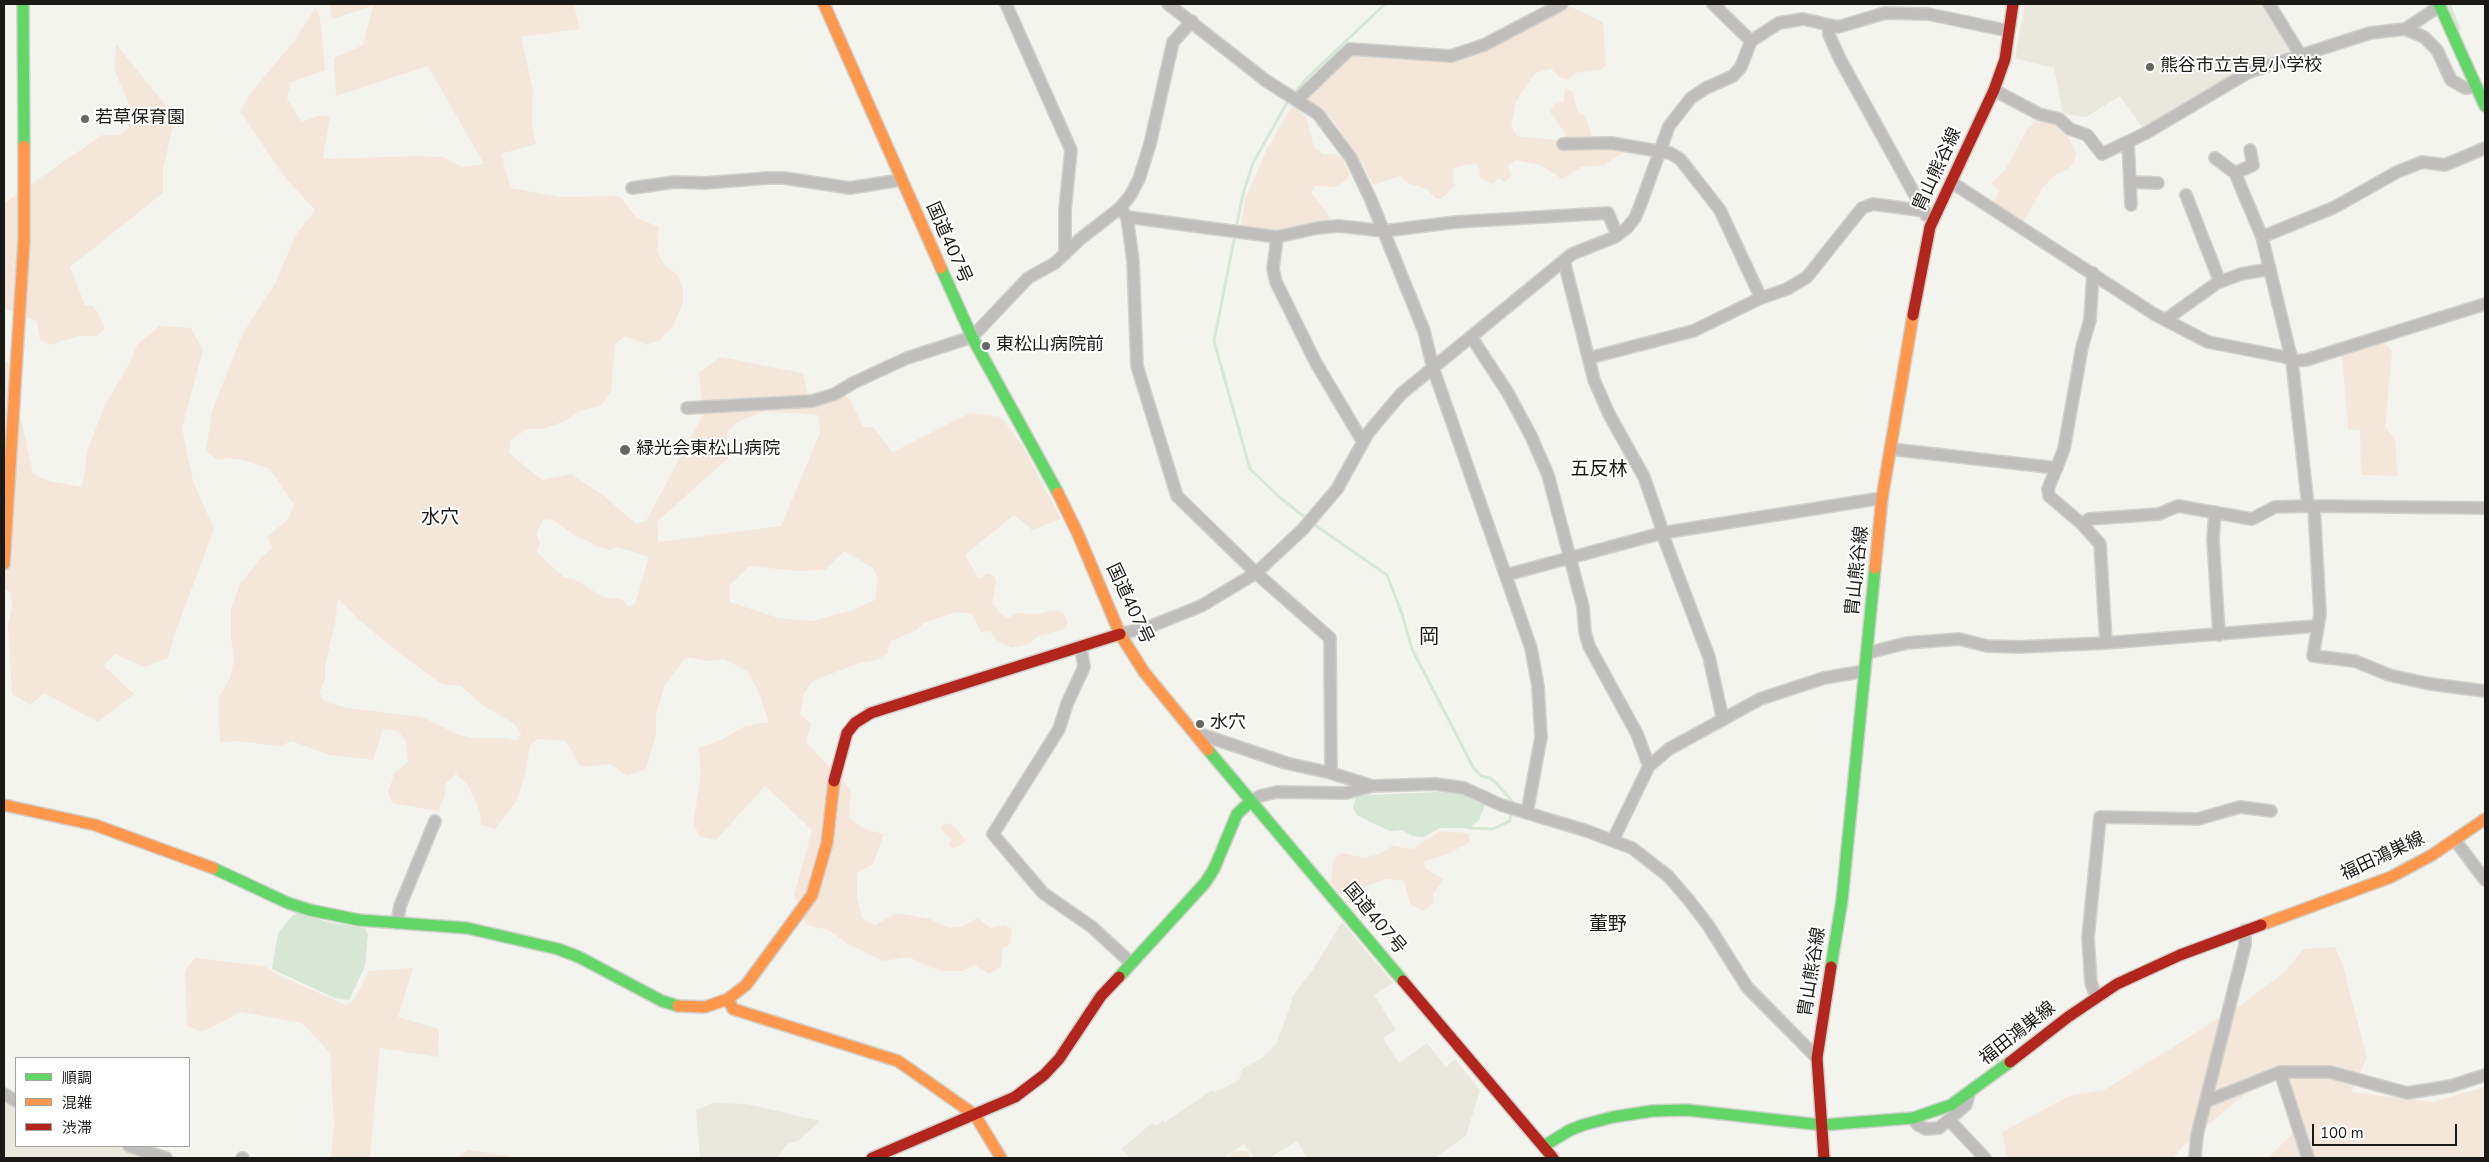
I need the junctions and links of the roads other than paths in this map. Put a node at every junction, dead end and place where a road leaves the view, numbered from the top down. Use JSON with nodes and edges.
{"nodes":[{"id":1,"x":23,"y":4,"type":"edge"},
{"id":2,"x":824,"y":4,"type":"edge"},
{"id":3,"x":1006,"y":4,"type":"edge"},
{"id":4,"x":1168,"y":4,"type":"edge"},
{"id":5,"x":1562,"y":4,"type":"edge"},
{"id":6,"x":1713,"y":4,"type":"edge"},
{"id":7,"x":2013,"y":4,"type":"edge"},
{"id":8,"x":2269,"y":4,"type":"edge"},
{"id":9,"x":2440,"y":5,"type":"edge"},
{"id":10,"x":1884,"y":8,"type":"edge"},
{"id":11,"x":1192,"y":21,"type":"junction"},
{"id":12,"x":1829,"y":27,"type":"junction"},
{"id":13,"x":2405,"y":29,"type":"junction"},
{"id":14,"x":2009,"y":31,"type":"junction"},
{"id":15,"x":1751,"y":41,"type":"junction"},
{"id":16,"x":2300,"y":54,"type":"junction"},
{"id":17,"x":2477,"y":87,"type":"junction"},
{"id":18,"x":1994,"y":90,"type":"junction"},
{"id":19,"x":1298,"y":100,"type":"junction"},
{"id":20,"x":2485,"y":106,"type":"edge"},
{"id":21,"x":2128,"y":142,"type":"junction"},
{"id":22,"x":1563,"y":144,"type":"dead end"},
{"id":23,"x":2485,"y":148,"type":"edge"},
{"id":24,"x":2250,"y":150,"type":"dead end"},
{"id":25,"x":1660,"y":152,"type":"junction"},
{"id":26,"x":2215,"y":158,"type":"dead end"},
{"id":27,"x":2235,"y":173,"type":"junction"},
{"id":28,"x":900,"y":180,"type":"junction"},
{"id":29,"x":1951,"y":182,"type":"junction"},
{"id":30,"x":2130,"y":182,"type":"junction"},
{"id":31,"x":2158,"y":183,"type":"dead end"},
{"id":32,"x":632,"y":188,"type":"dead end"},
{"id":33,"x":2186,"y":196,"type":"dead end"},
{"id":34,"x":2131,"y":205,"type":"dead end"},
{"id":35,"x":1925,"y":211,"type":"junction"},
{"id":36,"x":1124,"y":213,"type":"junction"},
{"id":37,"x":1930,"y":227,"type":"junction"},
{"id":38,"x":1384,"y":231,"type":"junction"},
{"id":39,"x":1617,"y":235,"type":"junction"},
{"id":40,"x":1277,"y":237,"type":"junction"},
{"id":41,"x":2262,"y":237,"type":"junction"},
{"id":42,"x":1065,"y":254,"type":"junction"},
{"id":43,"x":1564,"y":261,"type":"junction"},
{"id":44,"x":2270,"y":269,"type":"junction"},
{"id":45,"x":2093,"y":273,"type":"junction"},
{"id":46,"x":2220,"y":282,"type":"junction"},
{"id":47,"x":1761,"y":298,"type":"junction"},
{"id":48,"x":2485,"y":304,"type":"edge"},
{"id":49,"x":2165,"y":320,"type":"junction"},
{"id":50,"x":972,"y":338,"type":"junction"},
{"id":51,"x":1472,"y":338,"type":"junction"},
{"id":52,"x":1589,"y":358,"type":"junction"},
{"id":53,"x":2292,"y":361,"type":"junction"},
{"id":54,"x":1433,"y":368,"type":"junction"},
{"id":55,"x":687,"y":408,"type":"dead end"},
{"id":56,"x":1363,"y":442,"type":"junction"},
{"id":57,"x":1890,"y":449,"type":"junction"},
{"id":58,"x":2057,"y":468,"type":"junction"},
{"id":59,"x":1882,"y":498,"type":"junction"},
{"id":60,"x":2311,"y":506,"type":"junction"},
{"id":61,"x":2485,"y":508,"type":"edge"},
{"id":62,"x":2216,"y":512,"type":"junction"},
{"id":63,"x":2082,"y":524,"type":"junction"},
{"id":64,"x":1662,"y":533,"type":"junction"},
{"id":65,"x":1569,"y":558,"type":"junction"},
{"id":66,"x":4,"y":564,"type":"edge"},
{"id":67,"x":1256,"y":573,"type":"junction"},
{"id":68,"x":1506,"y":575,"type":"junction"},
{"id":69,"x":2316,"y":626,"type":"junction"},
{"id":70,"x":1120,"y":634,"type":"junction"},
{"id":71,"x":2219,"y":635,"type":"junction"},
{"id":72,"x":2106,"y":643,"type":"junction"},
{"id":73,"x":1082,"y":648,"type":"junction"},
{"id":74,"x":1867,"y":653,"type":"junction"},
{"id":75,"x":1865,"y":671,"type":"junction"},
{"id":76,"x":2485,"y":691,"type":"edge"},
{"id":77,"x":1723,"y":720,"type":"junction"},
{"id":78,"x":1191,"y":730,"type":"junction"},
{"id":79,"x":1649,"y":766,"type":"junction"},
{"id":80,"x":1331,"y":773,"type":"junction"},
{"id":81,"x":1372,"y":786,"type":"junction"},
{"id":82,"x":1251,"y":801,"type":"junction"},
{"id":83,"x":4,"y":806,"type":"edge"},
{"id":84,"x":2272,"y":811,"type":"dead end"},
{"id":85,"x":1527,"y":814,"type":"junction"},
{"id":86,"x":2485,"y":819,"type":"edge"},
{"id":87,"x":436,"y":821,"type":"dead end"},
{"id":88,"x":1613,"y":840,"type":"junction"},
{"id":89,"x":2455,"y":840,"type":"junction"},
{"id":90,"x":2485,"y":880,"type":"edge"},
{"id":91,"x":396,"y":923,"type":"junction"},
{"id":92,"x":2245,"y":930,"type":"junction"},
{"id":93,"x":1131,"y":963,"type":"junction"},
{"id":94,"x":2096,"y":996,"type":"junction"},
{"id":95,"x":728,"y":999,"type":"junction"},
{"id":96,"x":1817,"y":1058,"type":"junction"},
{"id":97,"x":2280,"y":1072,"type":"junction"},
{"id":98,"x":2485,"y":1075,"type":"edge"},
{"id":99,"x":4,"y":1094,"type":"edge"},
{"id":100,"x":1969,"y":1094,"type":"junction"},
{"id":101,"x":15,"y":1101,"type":"edge"},
{"id":102,"x":2206,"y":1101,"type":"junction"},
{"id":103,"x":975,"y":1115,"type":"junction"},
{"id":104,"x":1913,"y":1118,"type":"junction"},
{"id":105,"x":1950,"y":1121,"type":"junction"},
{"id":106,"x":1822,"y":1125,"type":"junction"},
{"id":107,"x":1544,"y":1146,"type":"junction"},
{"id":108,"x":132,"y":1147,"type":"edge"},
{"id":109,"x":887,"y":1155,"type":"edge"},
{"id":110,"x":166,"y":1158,"type":"edge"},
{"id":111,"x":872,"y":1158,"type":"edge"},
{"id":112,"x":1001,"y":1158,"type":"edge"},
{"id":113,"x":1553,"y":1158,"type":"edge"},
{"id":114,"x":1824,"y":1158,"type":"edge"},
{"id":115,"x":1985,"y":1158,"type":"edge"},
{"id":116,"x":2195,"y":1158,"type":"edge"},
{"id":117,"x":2308,"y":1158,"type":"edge"}],
"edges":[{"from":1,"to":66,"type":"main road"},
{"from":2,"to":28,"type":"main road","name":"国道407号"},
{"from":3,"to":42,"type":"street"},
{"from":4,"to":11,"type":"street"},
{"from":5,"to":19,"type":"street"},
{"from":6,"to":15,"type":"street"},
{"from":7,"to":14,"type":"main road","name":"胄山熊谷線"},
{"from":8,"to":16,"type":"street"},
{"from":9,"to":13,"type":"street"},
{"from":9,"to":17,"type":"main road"},
{"from":10,"to":12,"type":"street"},
{"from":10,"to":14,"type":"street"},
{"from":11,"to":19,"type":"street"},
{"from":11,"to":36,"type":"street"},
{"from":12,"to":15,"type":"street"},
{"from":12,"to":35,"type":"street"},
{"from":13,"to":16,"type":"street"},
{"from":13,"to":17,"type":"street"},
{"from":14,"to":18,"type":"main road","name":"胄山熊谷線"},
{"from":15,"to":25,"type":"street"},
{"from":16,"to":21,"type":"street"},
{"from":17,"to":20,"type":"main road"},
{"from":18,"to":21,"type":"street"},
{"from":18,"to":29,"type":"main road","name":"胄山熊谷線"},
{"from":19,"to":38,"type":"street"},
{"from":21,"to":30,"type":"street"},
{"from":22,"to":25,"type":"street"},
{"from":23,"to":41,"type":"street"},
{"from":24,"to":27,"type":"street"},
{"from":25,"to":39,"type":"street"},
{"from":25,"to":47,"type":"street"},
{"from":26,"to":27,"type":"street"},
{"from":27,"to":41,"type":"street"},
{"from":28,"to":32,"type":"street"},
{"from":28,"to":50,"type":"main road","name":"国道407号"},
{"from":29,"to":37,"type":"main road","name":"胄山熊谷線"},
{"from":29,"to":45,"type":"street"},
{"from":30,"to":31,"type":"street"},
{"from":30,"to":34,"type":"street"},
{"from":33,"to":46,"type":"street"},
{"from":35,"to":37,"type":"street"},
{"from":35,"to":47,"type":"street"},
{"from":36,"to":40,"type":"street"},
{"from":36,"to":42,"type":"street"},
{"from":36,"to":67,"type":"street"},
{"from":37,"to":57,"type":"main road","name":"胄山熊谷線"},
{"from":38,"to":39,"type":"street"},
{"from":38,"to":40,"type":"street"},
{"from":38,"to":54,"type":"street"},
{"from":39,"to":43,"type":"street"},
{"from":40,"to":56,"type":"street"},
{"from":41,"to":44,"type":"street"},
{"from":42,"to":50,"type":"street"},
{"from":43,"to":51,"type":"street"},
{"from":43,"to":52,"type":"street"},
{"from":44,"to":46,"type":"street"},
{"from":44,"to":53,"type":"street"},
{"from":45,"to":49,"type":"street"},
{"from":45,"to":58,"type":"street"},
{"from":46,"to":49,"type":"street"},
{"from":47,"to":52,"type":"street"},
{"from":48,"to":53,"type":"street"},
{"from":49,"to":53,"type":"street"},
{"from":50,"to":55,"type":"street"},
{"from":50,"to":70,"type":"main road","name":"国道407号"},
{"from":51,"to":54,"type":"street"},
{"from":51,"to":65,"type":"street"},
{"from":52,"to":64,"type":"street"},
{"from":53,"to":60,"type":"street"},
{"from":54,"to":56,"type":"street"},
{"from":54,"to":68,"type":"street"},
{"from":56,"to":67,"type":"street"},
{"from":57,"to":58,"type":"street"},
{"from":57,"to":59,"type":"main road","name":"胄山熊谷線"},
{"from":58,"to":63,"type":"street"},
{"from":59,"to":64,"type":"street"},
{"from":59,"to":74,"type":"main road","name":"胄山熊谷線"},
{"from":60,"to":61,"type":"street"},
{"from":60,"to":62,"type":"street"},
{"from":60,"to":69,"type":"street"},
{"from":62,"to":63,"type":"street"},
{"from":62,"to":71,"type":"street"},
{"from":63,"to":72,"type":"street"},
{"from":64,"to":65,"type":"street"},
{"from":64,"to":77,"type":"street"},
{"from":65,"to":68,"type":"street"},
{"from":65,"to":79,"type":"street"},
{"from":67,"to":70,"type":"street"},
{"from":67,"to":80,"type":"street"},
{"from":68,"to":85,"type":"street"},
{"from":69,"to":71,"type":"street"},
{"from":69,"to":76,"type":"street"},
{"from":70,"to":73,"type":"main road"},
{"from":70,"to":78,"type":"main road","name":"国道407号"},
{"from":71,"to":72,"type":"street"},
{"from":72,"to":74,"type":"street"},
{"from":73,"to":93,"type":"street"},
{"from":73,"to":95,"type":"main road"},
{"from":74,"to":75,"type":"main road","name":"胄山熊谷線"},
{"from":75,"to":77,"type":"street"},
{"from":75,"to":96,"type":"main road","name":"胄山熊谷線"},
{"from":77,"to":79,"type":"street"},
{"from":78,"to":80,"type":"street"},
{"from":78,"to":82,"type":"main road","name":"国道407号"},
{"from":79,"to":88,"type":"street"},
{"from":80,"to":81,"type":"street"},
{"from":81,"to":82,"type":"street"},
{"from":81,"to":85,"type":"street"},
{"from":82,"to":93,"type":"main road"},
{"from":82,"to":107,"type":"main road","name":"国道407号"},
{"from":83,"to":91,"type":"main road"},
{"from":84,"to":94,"type":"street"},
{"from":85,"to":88,"type":"street"},
{"from":86,"to":89,"type":"main road","name":"福田鴻巣線"},
{"from":87,"to":91,"type":"street"},
{"from":88,"to":96,"type":"street"},
{"from":89,"to":90,"type":"street"},
{"from":89,"to":92,"type":"main road","name":"福田鴻巣線"},
{"from":91,"to":95,"type":"main road"},
{"from":92,"to":94,"type":"main road","name":"福田鴻巣線"},
{"from":92,"to":102,"type":"street"},
{"from":93,"to":103,"type":"main road"},
{"from":94,"to":100,"type":"main road","name":"福田鴻巣線"},
{"from":95,"to":103,"type":"main road"},
{"from":96,"to":106,"type":"main road","name":"胄山熊谷線"},
{"from":97,"to":98,"type":"street"},
{"from":97,"to":102,"type":"street"},
{"from":97,"to":117,"type":"street"},
{"from":99,"to":101,"type":"street"},
{"from":100,"to":104,"type":"main road","name":"福田鴻巣線"},
{"from":100,"to":105,"type":"street"},
{"from":102,"to":116,"type":"street"},
{"from":103,"to":109,"type":"main road"},
{"from":103,"to":112,"type":"main road"},
{"from":104,"to":105,"type":"street"},
{"from":104,"to":106,"type":"main road","name":"福田鴻巣線"},
{"from":105,"to":115,"type":"street"},
{"from":106,"to":107,"type":"main road","name":"福田鴻巣線"},
{"from":106,"to":114,"type":"main road","name":"胄山熊谷線"},
{"from":107,"to":113,"type":"main road","name":"国道407号"},
{"from":108,"to":110,"type":"street"},
{"from":109,"to":111,"type":"main road"}]}
